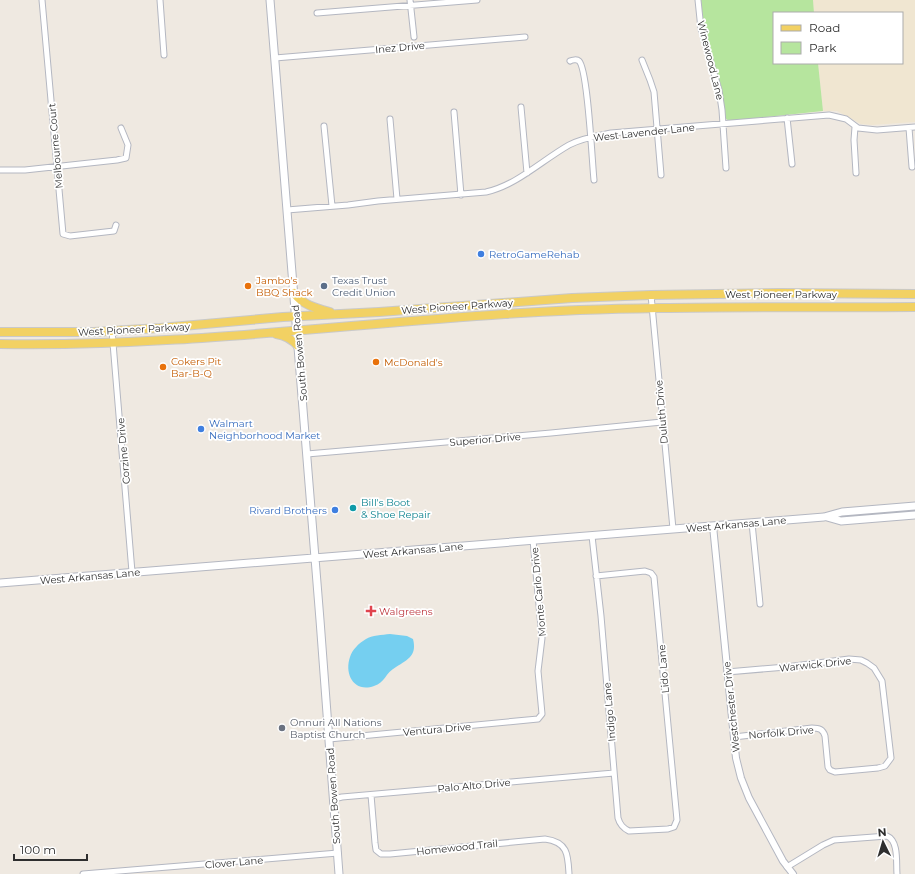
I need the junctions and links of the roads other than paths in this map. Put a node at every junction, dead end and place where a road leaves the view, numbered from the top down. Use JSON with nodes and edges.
{"nodes":[{"id":1,"x":42,"y":0,"type":"edge"},
{"id":2,"x":160,"y":0,"type":"edge"},
{"id":3,"x":270,"y":0,"type":"edge"},
{"id":4,"x":477,"y":0,"type":"edge"},
{"id":5,"x":698,"y":0,"type":"edge"},
{"id":6,"x":411,"y":3,"type":"edge"},
{"id":7,"x":317,"y":13,"type":"dead end"},
{"id":8,"x":414,"y":36,"type":"dead end"},
{"id":9,"x":525,"y":37,"type":"dead end"},
{"id":10,"x":164,"y":55,"type":"dead end"},
{"id":11,"x":275,"y":58,"type":"junction"},
{"id":12,"x":570,"y":60,"type":"dead end"},
{"id":13,"x":642,"y":60,"type":"dead end"},
{"id":14,"x":522,"y":107,"type":"dead end"},
{"id":15,"x":454,"y":112,"type":"dead end"},
{"id":16,"x":787,"y":118,"type":"junction"},
{"id":17,"x":390,"y":119,"type":"dead end"},
{"id":18,"x":723,"y":124,"type":"junction"},
{"id":19,"x":324,"y":126,"type":"dead end"},
{"id":20,"x":855,"y":127,"type":"junction"},
{"id":21,"x":915,"y":127,"type":"edge"},
{"id":22,"x":121,"y":128,"type":"dead end"},
{"id":23,"x":908,"y":128,"type":"junction"},
{"id":24,"x":657,"y":130,"type":"junction"},
{"id":25,"x":590,"y":137,"type":"junction"},
{"id":26,"x":792,"y":164,"type":"dead end"},
{"id":27,"x":58,"y":166,"type":"junction"},
{"id":28,"x":912,"y":167,"type":"dead end"},
{"id":29,"x":726,"y":168,"type":"dead end"},
{"id":30,"x":0,"y":170,"type":"edge"},
{"id":31,"x":527,"y":173,"type":"junction"},
{"id":32,"x":856,"y":173,"type":"dead end"},
{"id":33,"x":661,"y":175,"type":"dead end"},
{"id":34,"x":594,"y":180,"type":"dead end"},
{"id":35,"x":461,"y":195,"type":"junction"},
{"id":36,"x":397,"y":200,"type":"junction"},
{"id":37,"x":332,"y":206,"type":"junction"},
{"id":38,"x":287,"y":210,"type":"junction"},
{"id":39,"x":116,"y":225,"type":"dead end"},
{"id":40,"x":294,"y":293,"type":"junction"},
{"id":41,"x":810,"y":294,"type":"junction"},
{"id":42,"x":915,"y":294,"type":"edge"},
{"id":43,"x":651,"y":295,"type":"junction"},
{"id":44,"x":444,"y":306,"type":"junction"},
{"id":45,"x":809,"y":307,"type":"junction"},
{"id":46,"x":915,"y":307,"type":"edge"},
{"id":47,"x":652,"y":309,"type":"junction"},
{"id":48,"x":340,"y":314,"type":"junction"},
{"id":49,"x":296,"y":316,"type":"junction"},
{"id":50,"x":442,"y":319,"type":"junction"},
{"id":51,"x":297,"y":330,"type":"junction"},
{"id":52,"x":112,"y":331,"type":"junction"},
{"id":53,"x":0,"y":332,"type":"edge"},
{"id":54,"x":267,"y":332,"type":"junction"},
{"id":55,"x":113,"y":343,"type":"junction"},
{"id":56,"x":0,"y":344,"type":"edge"},
{"id":57,"x":299,"y":347,"type":"junction"},
{"id":58,"x":662,"y":422,"type":"junction"},
{"id":59,"x":307,"y":454,"type":"junction"},
{"id":60,"x":915,"y":506,"type":"edge"},
{"id":61,"x":915,"y":516,"type":"edge"},
{"id":62,"x":826,"y":517,"type":"junction"},
{"id":63,"x":752,"y":523,"type":"junction"},
{"id":64,"x":713,"y":526,"type":"junction"},
{"id":65,"x":672,"y":529,"type":"junction"},
{"id":66,"x":592,"y":536,"type":"junction"},
{"id":67,"x":533,"y":540,"type":"junction"},
{"id":68,"x":315,"y":558,"type":"junction"},
{"id":69,"x":132,"y":572,"type":"junction"},
{"id":70,"x":596,"y":576,"type":"junction"},
{"id":71,"x":0,"y":583,"type":"edge"},
{"id":72,"x":760,"y":604,"type":"dead end"},
{"id":73,"x":727,"y":672,"type":"junction"},
{"id":74,"x":542,"y":714,"type":"joint"},
{"id":75,"x":734,"y":737,"type":"junction"},
{"id":76,"x":329,"y":739,"type":"junction"},
{"id":77,"x":888,"y":763,"type":"joint"},
{"id":78,"x":614,"y":773,"type":"junction"},
{"id":79,"x":371,"y":794,"type":"junction"},
{"id":80,"x":334,"y":799,"type":"junction"},
{"id":81,"x":677,"y":820,"type":"joint"},
{"id":82,"x":338,"y":853,"type":"junction"},
{"id":83,"x":787,"y":867,"type":"junction"},
{"id":84,"x":83,"y":874,"type":"edge"},
{"id":85,"x":339,"y":874,"type":"edge"},
{"id":86,"x":569,"y":874,"type":"edge"},
{"id":87,"x":793,"y":874,"type":"edge"},
{"id":88,"x":897,"y":874,"type":"edge"}],
"edges":[{"from":1,"to":27,"type":"street","name":"Melbourne Court"},
{"from":2,"to":10,"type":"street"},
{"from":3,"to":11,"type":"main road","name":"South Bowen Road"},
{"from":4,"to":6,"type":"street"},
{"from":5,"to":18,"type":"street","name":"Winewood Lane"},
{"from":6,"to":7,"type":"street"},
{"from":6,"to":8,"type":"street"},
{"from":9,"to":11,"type":"street","name":"Inez Drive"},
{"from":11,"to":38,"type":"main road","name":"South Bowen Road"},
{"from":12,"to":25,"type":"street"},
{"from":13,"to":24,"type":"street"},
{"from":14,"to":31,"type":"street"},
{"from":15,"to":35,"type":"street"},
{"from":16,"to":18,"type":"street","name":"West Lavender Lane"},
{"from":16,"to":20,"type":"street","name":"West Lavender Lane"},
{"from":16,"to":26,"type":"street"},
{"from":17,"to":36,"type":"street"},
{"from":18,"to":24,"type":"street","name":"West Lavender Lane"},
{"from":18,"to":29,"type":"street","name":"Winewood Lane"},
{"from":19,"to":37,"type":"street"},
{"from":20,"to":23,"type":"street","name":"West Lavender Lane"},
{"from":20,"to":32,"type":"street"},
{"from":21,"to":23,"type":"street","name":"West Lavender Lane"},
{"from":22,"to":27,"type":"street"},
{"from":23,"to":28,"type":"street"},
{"from":24,"to":25,"type":"street","name":"West Lavender Lane"},
{"from":24,"to":33,"type":"street"},
{"from":25,"to":31,"type":"street","name":"West Lavender Lane"},
{"from":25,"to":34,"type":"street"},
{"from":27,"to":30,"type":"street"},
{"from":27,"to":39,"type":"street","name":"Melbourne Court"},
{"from":31,"to":35,"type":"street","name":"West Lavender Lane"},
{"from":35,"to":36,"type":"street","name":"West Lavender Lane"},
{"from":36,"to":37,"type":"street","name":"West Lavender Lane"},
{"from":37,"to":38,"type":"street","name":"West Lavender Lane"},
{"from":38,"to":40,"type":"main road","name":"South Bowen Road"},
{"from":40,"to":48,"type":"main road"},
{"from":40,"to":49,"type":"main road","name":"South Bowen Road"},
{"from":41,"to":42,"type":"main road","name":"West Pioneer Parkway"},
{"from":41,"to":43,"type":"main road","name":"West Pioneer Parkway"},
{"from":41,"to":45,"type":"main road"},
{"from":43,"to":44,"type":"main road","name":"West Pioneer Parkway"},
{"from":43,"to":47,"type":"street","name":"Duluth Drive"},
{"from":44,"to":48,"type":"main road","name":"West Pioneer Parkway"},
{"from":44,"to":50,"type":"main road"},
{"from":45,"to":46,"type":"main road","name":"West Pioneer Parkway"},
{"from":45,"to":47,"type":"main road","name":"West Pioneer Parkway"},
{"from":47,"to":50,"type":"main road","name":"West Pioneer Parkway"},
{"from":47,"to":58,"type":"street","name":"Duluth Drive"},
{"from":48,"to":49,"type":"main road","name":"West Pioneer Parkway"},
{"from":49,"to":51,"type":"main road","name":"South Bowen Road"},
{"from":49,"to":52,"type":"main road","name":"West Pioneer Parkway"},
{"from":50,"to":51,"type":"main road","name":"West Pioneer Parkway"},
{"from":51,"to":54,"type":"main road","name":"West Pioneer Parkway"},
{"from":51,"to":57,"type":"main road","name":"South Bowen Road"},
{"from":52,"to":53,"type":"main road","name":"West Pioneer Parkway"},
{"from":52,"to":55,"type":"street","name":"Corzine Drive"},
{"from":54,"to":55,"type":"main road","name":"West Pioneer Parkway"},
{"from":54,"to":57,"type":"main road"},
{"from":55,"to":56,"type":"main road","name":"West Pioneer Parkway"},
{"from":55,"to":69,"type":"street","name":"Corzine Drive"},
{"from":57,"to":59,"type":"main road","name":"South Bowen Road"},
{"from":58,"to":59,"type":"street","name":"Superior Drive"},
{"from":58,"to":65,"type":"street","name":"Duluth Drive"},
{"from":59,"to":68,"type":"main road","name":"South Bowen Road"},
{"from":60,"to":62,"type":"main road","name":"West Arkansas Lane"},
{"from":61,"to":62,"type":"main road","name":"West Arkansas Lane"},
{"from":62,"to":63,"type":"main road","name":"West Arkansas Lane"},
{"from":63,"to":64,"type":"main road","name":"West Arkansas Lane"},
{"from":63,"to":72,"type":"street"},
{"from":64,"to":65,"type":"main road","name":"West Arkansas Lane"},
{"from":64,"to":73,"type":"street","name":"Westchester Drive"},
{"from":65,"to":66,"type":"main road","name":"West Arkansas Lane"},
{"from":66,"to":67,"type":"main road","name":"West Arkansas Lane"},
{"from":66,"to":70,"type":"street","name":"Indigo Lane"},
{"from":67,"to":68,"type":"main road","name":"West Arkansas Lane"},
{"from":67,"to":74,"type":"street","name":"Monte Carlo Drive"},
{"from":68,"to":69,"type":"main road","name":"West Arkansas Lane"},
{"from":68,"to":76,"type":"main road","name":"South Bowen Road"},
{"from":69,"to":71,"type":"main road","name":"West Arkansas Lane"},
{"from":70,"to":78,"type":"street","name":"Indigo Lane"},
{"from":70,"to":81,"type":"street","name":"Lido Lane"},
{"from":73,"to":75,"type":"street","name":"Westchester Drive"},
{"from":73,"to":77,"type":"street","name":"Warwick Drive"},
{"from":74,"to":76,"type":"street","name":"Ventura Drive"},
{"from":75,"to":77,"type":"street","name":"Norfolk Drive"},
{"from":75,"to":83,"type":"street","name":"Westchester Drive"},
{"from":76,"to":80,"type":"main road","name":"South Bowen Road"},
{"from":78,"to":79,"type":"street","name":"Palo Alto Drive"},
{"from":78,"to":81,"type":"street","name":"Indigo Lane"},
{"from":79,"to":80,"type":"street","name":"Palo Alto Drive"},
{"from":79,"to":86,"type":"street","name":"Homewood Trail"},
{"from":80,"to":82,"type":"main road","name":"South Bowen Road"},
{"from":82,"to":84,"type":"street","name":"Clover Lane"},
{"from":82,"to":85,"type":"main road","name":"South Bowen Road"},
{"from":83,"to":87,"type":"street","name":"Westchester Drive"},
{"from":83,"to":88,"type":"street"}]}
